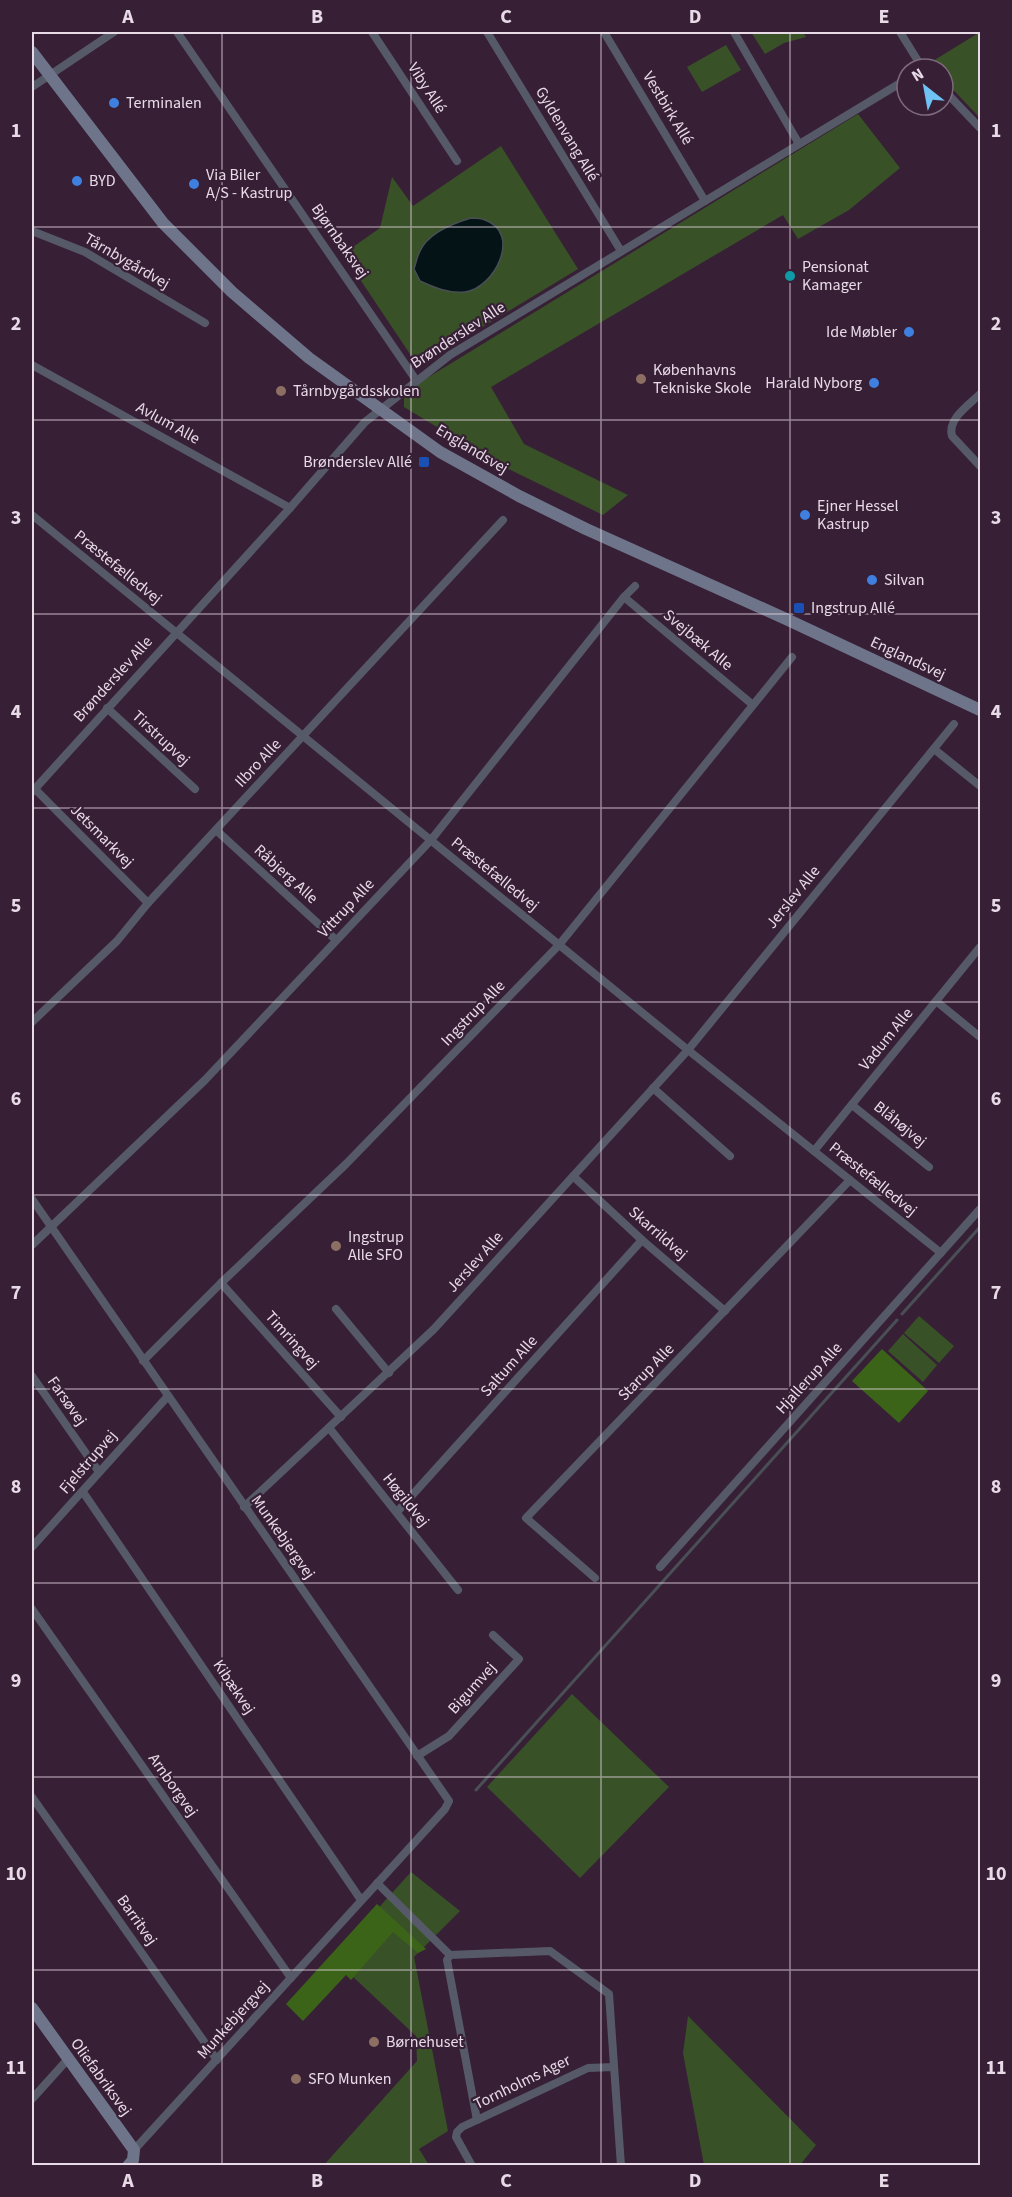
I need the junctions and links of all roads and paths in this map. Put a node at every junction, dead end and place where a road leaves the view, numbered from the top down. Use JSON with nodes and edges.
{"nodes":[{"id":1,"x":114,"y":32,"type":"edge"},
{"id":2,"x":177,"y":32,"type":"edge"},
{"id":3,"x":372,"y":32,"type":"edge"},
{"id":4,"x":487,"y":32,"type":"edge"},
{"id":5,"x":604,"y":32,"type":"edge"},
{"id":6,"x":734,"y":32,"type":"edge"},
{"id":7,"x":900,"y":32,"type":"edge"},
{"id":8,"x":32,"y":50,"type":"edge"},
{"id":9,"x":916,"y":57,"type":"edge"},
{"id":10,"x":50,"y":74,"type":"junction"},
{"id":11,"x":895,"y":86,"type":"edge"},
{"id":12,"x":32,"y":87,"type":"edge"},
{"id":13,"x":955,"y":101,"type":"edge"},
{"id":14,"x":981,"y":128,"type":"edge"},
{"id":15,"x":799,"y":144,"type":"junction"},
{"id":16,"x":457,"y":161,"type":"dead end"},
{"id":17,"x":705,"y":201,"type":"junction"},
{"id":18,"x":32,"y":231,"type":"edge"},
{"id":19,"x":621,"y":251,"type":"junction"},
{"id":20,"x":205,"y":323,"type":"dead end"},
{"id":21,"x":32,"y":365,"type":"edge"},
{"id":22,"x":416,"y":380,"type":"junction"},
{"id":23,"x":981,"y":394,"type":"edge"},
{"id":24,"x":380,"y":408,"type":"junction"},
{"id":25,"x":981,"y":466,"type":"edge"},
{"id":26,"x":290,"y":508,"type":"junction"},
{"id":27,"x":32,"y":515,"type":"edge"},
{"id":28,"x":503,"y":520,"type":"dead end"},
{"id":29,"x":635,"y":586,"type":"dead end"},
{"id":30,"x":624,"y":597,"type":"junction"},
{"id":31,"x":175,"y":633,"type":"junction"},
{"id":32,"x":792,"y":657,"type":"dead end"},
{"id":33,"x":753,"y":705,"type":"junction"},
{"id":34,"x":107,"y":708,"type":"junction"},
{"id":35,"x":981,"y":710,"type":"edge"},
{"id":36,"x":954,"y":724,"type":"dead end"},
{"id":37,"x":303,"y":736,"type":"junction"},
{"id":38,"x":934,"y":749,"type":"junction"},
{"id":39,"x":981,"y":786,"type":"edge"},
{"id":40,"x":195,"y":789,"type":"dead end"},
{"id":41,"x":33,"y":791,"type":"edge"},
{"id":42,"x":216,"y":830,"type":"junction"},
{"id":43,"x":430,"y":840,"type":"junction"},
{"id":44,"x":148,"y":903,"type":"junction"},
{"id":45,"x":336,"y":940,"type":"junction"},
{"id":46,"x":559,"y":945,"type":"junction"},
{"id":47,"x":981,"y":947,"type":"edge"},
{"id":48,"x":936,"y":1002,"type":"junction"},
{"id":49,"x":32,"y":1022,"type":"edge"},
{"id":50,"x":981,"y":1037,"type":"edge"},
{"id":51,"x":688,"y":1050,"type":"junction"},
{"id":52,"x":653,"y":1088,"type":"junction"},
{"id":53,"x":852,"y":1105,"type":"junction"},
{"id":54,"x":814,"y":1151,"type":"junction"},
{"id":55,"x":730,"y":1156,"type":"dead end"},
{"id":56,"x":929,"y":1167,"type":"dead end"},
{"id":57,"x":573,"y":1176,"type":"junction"},
{"id":58,"x":850,"y":1180,"type":"junction"},
{"id":59,"x":32,"y":1199,"type":"edge"},
{"id":60,"x":981,"y":1209,"type":"edge"},
{"id":61,"x":51,"y":1227,"type":"junction"},
{"id":62,"x":642,"y":1240,"type":"junction"},
{"id":63,"x":32,"y":1245,"type":"edge"},
{"id":64,"x":941,"y":1253,"type":"junction"},
{"id":65,"x":221,"y":1283,"type":"junction"},
{"id":66,"x":336,"y":1309,"type":"dead end"},
{"id":67,"x":725,"y":1311,"type":"junction"},
{"id":68,"x":143,"y":1361,"type":"junction"},
{"id":69,"x":389,"y":1373,"type":"junction"},
{"id":70,"x":32,"y":1376,"type":"edge"},
{"id":71,"x":168,"y":1396,"type":"junction"},
{"id":72,"x":341,"y":1417,"type":"junction"},
{"id":73,"x":330,"y":1429,"type":"junction"},
{"id":74,"x":99,"y":1472,"type":"junction"},
{"id":75,"x":82,"y":1492,"type":"junction"},
{"id":76,"x":244,"y":1507,"type":"junction"},
{"id":77,"x":397,"y":1512,"type":"junction"},
{"id":78,"x":32,"y":1548,"type":"edge"},
{"id":79,"x":660,"y":1568,"type":"dead end"},
{"id":80,"x":595,"y":1578,"type":"dead end"},
{"id":81,"x":459,"y":1590,"type":"dead end"},
{"id":82,"x":32,"y":1609,"type":"edge"},
{"id":83,"x":493,"y":1635,"type":"dead end"},
{"id":84,"x":417,"y":1756,"type":"junction"},
{"id":85,"x":32,"y":1797,"type":"edge"},
{"id":86,"x":377,"y":1883,"type":"junction"},
{"id":87,"x":362,"y":1900,"type":"junction"},
{"id":88,"x":450,"y":1954,"type":"junction"},
{"id":89,"x":291,"y":1978,"type":"junction"},
{"id":90,"x":32,"y":2008,"type":"edge"},
{"id":91,"x":68,"y":2059,"type":"junction"},
{"id":92,"x":217,"y":2060,"type":"junction"},
{"id":93,"x":614,"y":2067,"type":"junction"},
{"id":94,"x":32,"y":2099,"type":"edge"},
{"id":95,"x":477,"y":2120,"type":"junction"},
{"id":96,"x":134,"y":2150,"type":"junction"},
{"id":97,"x":128,"y":2166,"type":"edge"},
{"id":98,"x":471,"y":2166,"type":"edge"},
{"id":99,"x":621,"y":2166,"type":"edge"}],
"edges":[{"from":1,"to":10,"type":"street"},
{"from":2,"to":22,"type":"street","name":"Bjørnbaksvej"},
{"from":3,"to":16,"type":"street","name":"Viby Allé"},
{"from":4,"to":19,"type":"street","name":"Gyldenvang Allé"},
{"from":5,"to":17,"type":"street","name":"Vestbirk Allé"},
{"from":6,"to":15,"type":"street"},
{"from":7,"to":9,"type":"street"},
{"from":8,"to":10,"type":"main road","name":"Englandsvej"},
{"from":10,"to":12,"type":"street"},
{"from":10,"to":24,"type":"main road","name":"Englandsvej"},
{"from":11,"to":15,"type":"street","name":"Brønderslev Alle"},
{"from":13,"to":14,"type":"street"},
{"from":15,"to":17,"type":"street","name":"Brønderslev Alle"},
{"from":17,"to":19,"type":"street","name":"Brønderslev Alle"},
{"from":18,"to":20,"type":"street","name":"Tårnbygårdvej"},
{"from":19,"to":22,"type":"street","name":"Brønderslev Alle"},
{"from":21,"to":26,"type":"street","name":"Avlum Alle"},
{"from":22,"to":24,"type":"street","name":"Brønderslev Alle"},
{"from":23,"to":25,"type":"street"},
{"from":24,"to":26,"type":"street","name":"Brønderslev Alle"},
{"from":24,"to":35,"type":"main road","name":"Englandsvej"},
{"from":26,"to":31,"type":"street","name":"Brønderslev Alle"},
{"from":27,"to":31,"type":"street","name":"Præstefælledvej"},
{"from":28,"to":37,"type":"street","name":"Ilbro Alle"},
{"from":29,"to":30,"type":"street","name":"Vittrup Alle"},
{"from":30,"to":33,"type":"street","name":"Svejbæk Alle"},
{"from":30,"to":43,"type":"street","name":"Vittrup Alle"},
{"from":31,"to":34,"type":"street","name":"Brønderslev Alle"},
{"from":31,"to":37,"type":"street","name":"Præstefælledvej"},
{"from":32,"to":33,"type":"street","name":"Ingstrup Alle"},
{"from":33,"to":46,"type":"street","name":"Ingstrup Alle"},
{"from":34,"to":40,"type":"street","name":"Tirstrupvej"},
{"from":34,"to":41,"type":"street","name":"Brønderslev Alle"},
{"from":36,"to":38,"type":"street","name":"Jerslev Alle"},
{"from":37,"to":42,"type":"street","name":"Ilbro Alle"},
{"from":37,"to":43,"type":"street","name":"Præstefælledvej"},
{"from":38,"to":39,"type":"street"},
{"from":38,"to":51,"type":"street","name":"Jerslev Alle"},
{"from":41,"to":44,"type":"street","name":"Jetsmarkvej"},
{"from":42,"to":44,"type":"street","name":"Ilbro Alle"},
{"from":42,"to":45,"type":"street","name":"Råbjerg Alle"},
{"from":43,"to":45,"type":"street","name":"Vittrup Alle"},
{"from":43,"to":46,"type":"street","name":"Præstefælledvej"},
{"from":44,"to":49,"type":"street","name":"Ilbro Alle"},
{"from":45,"to":61,"type":"street","name":"Vittrup Alle"},
{"from":46,"to":51,"type":"street","name":"Præstefælledvej"},
{"from":46,"to":65,"type":"street","name":"Ingstrup Alle"},
{"from":47,"to":48,"type":"street","name":"Vadum Alle"},
{"from":48,"to":50,"type":"street"},
{"from":48,"to":53,"type":"street","name":"Vadum Alle"},
{"from":51,"to":52,"type":"street","name":"Jerslev Alle"},
{"from":51,"to":54,"type":"street","name":"Præstefælledvej"},
{"from":52,"to":55,"type":"street"},
{"from":52,"to":57,"type":"street","name":"Jerslev Alle"},
{"from":53,"to":54,"type":"street","name":"Vadum Alle"},
{"from":53,"to":56,"type":"street","name":"Blåhøjvej"},
{"from":54,"to":58,"type":"street","name":"Præstefælledvej"},
{"from":57,"to":62,"type":"street","name":"Skarrildvej"},
{"from":57,"to":69,"type":"street","name":"Jerslev Alle"},
{"from":58,"to":64,"type":"street","name":"Præstefælledvej"},
{"from":58,"to":67,"type":"street","name":"Starup Alle"},
{"from":59,"to":61,"type":"street","name":"Munkebjergvej"},
{"from":60,"to":64,"type":"street","name":"Hjallerup Alle"},
{"from":61,"to":63,"type":"street","name":"Vittrup Alle"},
{"from":61,"to":68,"type":"street","name":"Munkebjergvej"},
{"from":62,"to":67,"type":"street","name":"Skarrildvej"},
{"from":62,"to":77,"type":"street","name":"Saltum Alle"},
{"from":64,"to":79,"type":"street","name":"Hjallerup Alle"},
{"from":65,"to":68,"type":"street","name":"Ingstrup Alle"},
{"from":65,"to":72,"type":"street","name":"Timringvej"},
{"from":66,"to":69,"type":"street"},
{"from":67,"to":80,"type":"street","name":"Starup Alle"},
{"from":68,"to":71,"type":"street","name":"Munkebjergvej"},
{"from":69,"to":72,"type":"street","name":"Jerslev Alle"},
{"from":70,"to":74,"type":"street","name":"Farsøvej"},
{"from":71,"to":74,"type":"street","name":"Fjelstrupvej"},
{"from":71,"to":76,"type":"street","name":"Munkebjergvej"},
{"from":72,"to":73,"type":"street","name":"Jerslev Alle"},
{"from":73,"to":76,"type":"street","name":"Jerslev Alle"},
{"from":73,"to":77,"type":"street","name":"Høgildvej"},
{"from":74,"to":75,"type":"street","name":"Fjelstrupvej"},
{"from":75,"to":78,"type":"street","name":"Fjelstrupvej"},
{"from":75,"to":87,"type":"street","name":"Kibækvej"},
{"from":76,"to":84,"type":"street","name":"Munkebjergvej"},
{"from":77,"to":81,"type":"street","name":"Høgildvej"},
{"from":82,"to":89,"type":"street","name":"Arnborgvej"},
{"from":83,"to":84,"type":"street","name":"Bigumvej"},
{"from":84,"to":86,"type":"street","name":"Munkebjergvej"},
{"from":85,"to":92,"type":"street","name":"Barritvej"},
{"from":86,"to":87,"type":"street","name":"Munkebjergvej"},
{"from":86,"to":88,"type":"street"},
{"from":87,"to":89,"type":"street","name":"Munkebjergvej"},
{"from":88,"to":93,"type":"street"},
{"from":88,"to":95,"type":"street"},
{"from":89,"to":92,"type":"street","name":"Munkebjergvej"},
{"from":90,"to":91,"type":"main road","name":"Oliefabriksvej"},
{"from":91,"to":94,"type":"street"},
{"from":91,"to":96,"type":"main road","name":"Oliefabriksvej"},
{"from":92,"to":96,"type":"street","name":"Munkebjergvej"},
{"from":93,"to":95,"type":"street","name":"Tornholms Ager"},
{"from":93,"to":99,"type":"street"},
{"from":95,"to":98,"type":"street","name":"Tornholms Ager"},
{"from":96,"to":97,"type":"main road"}]}
